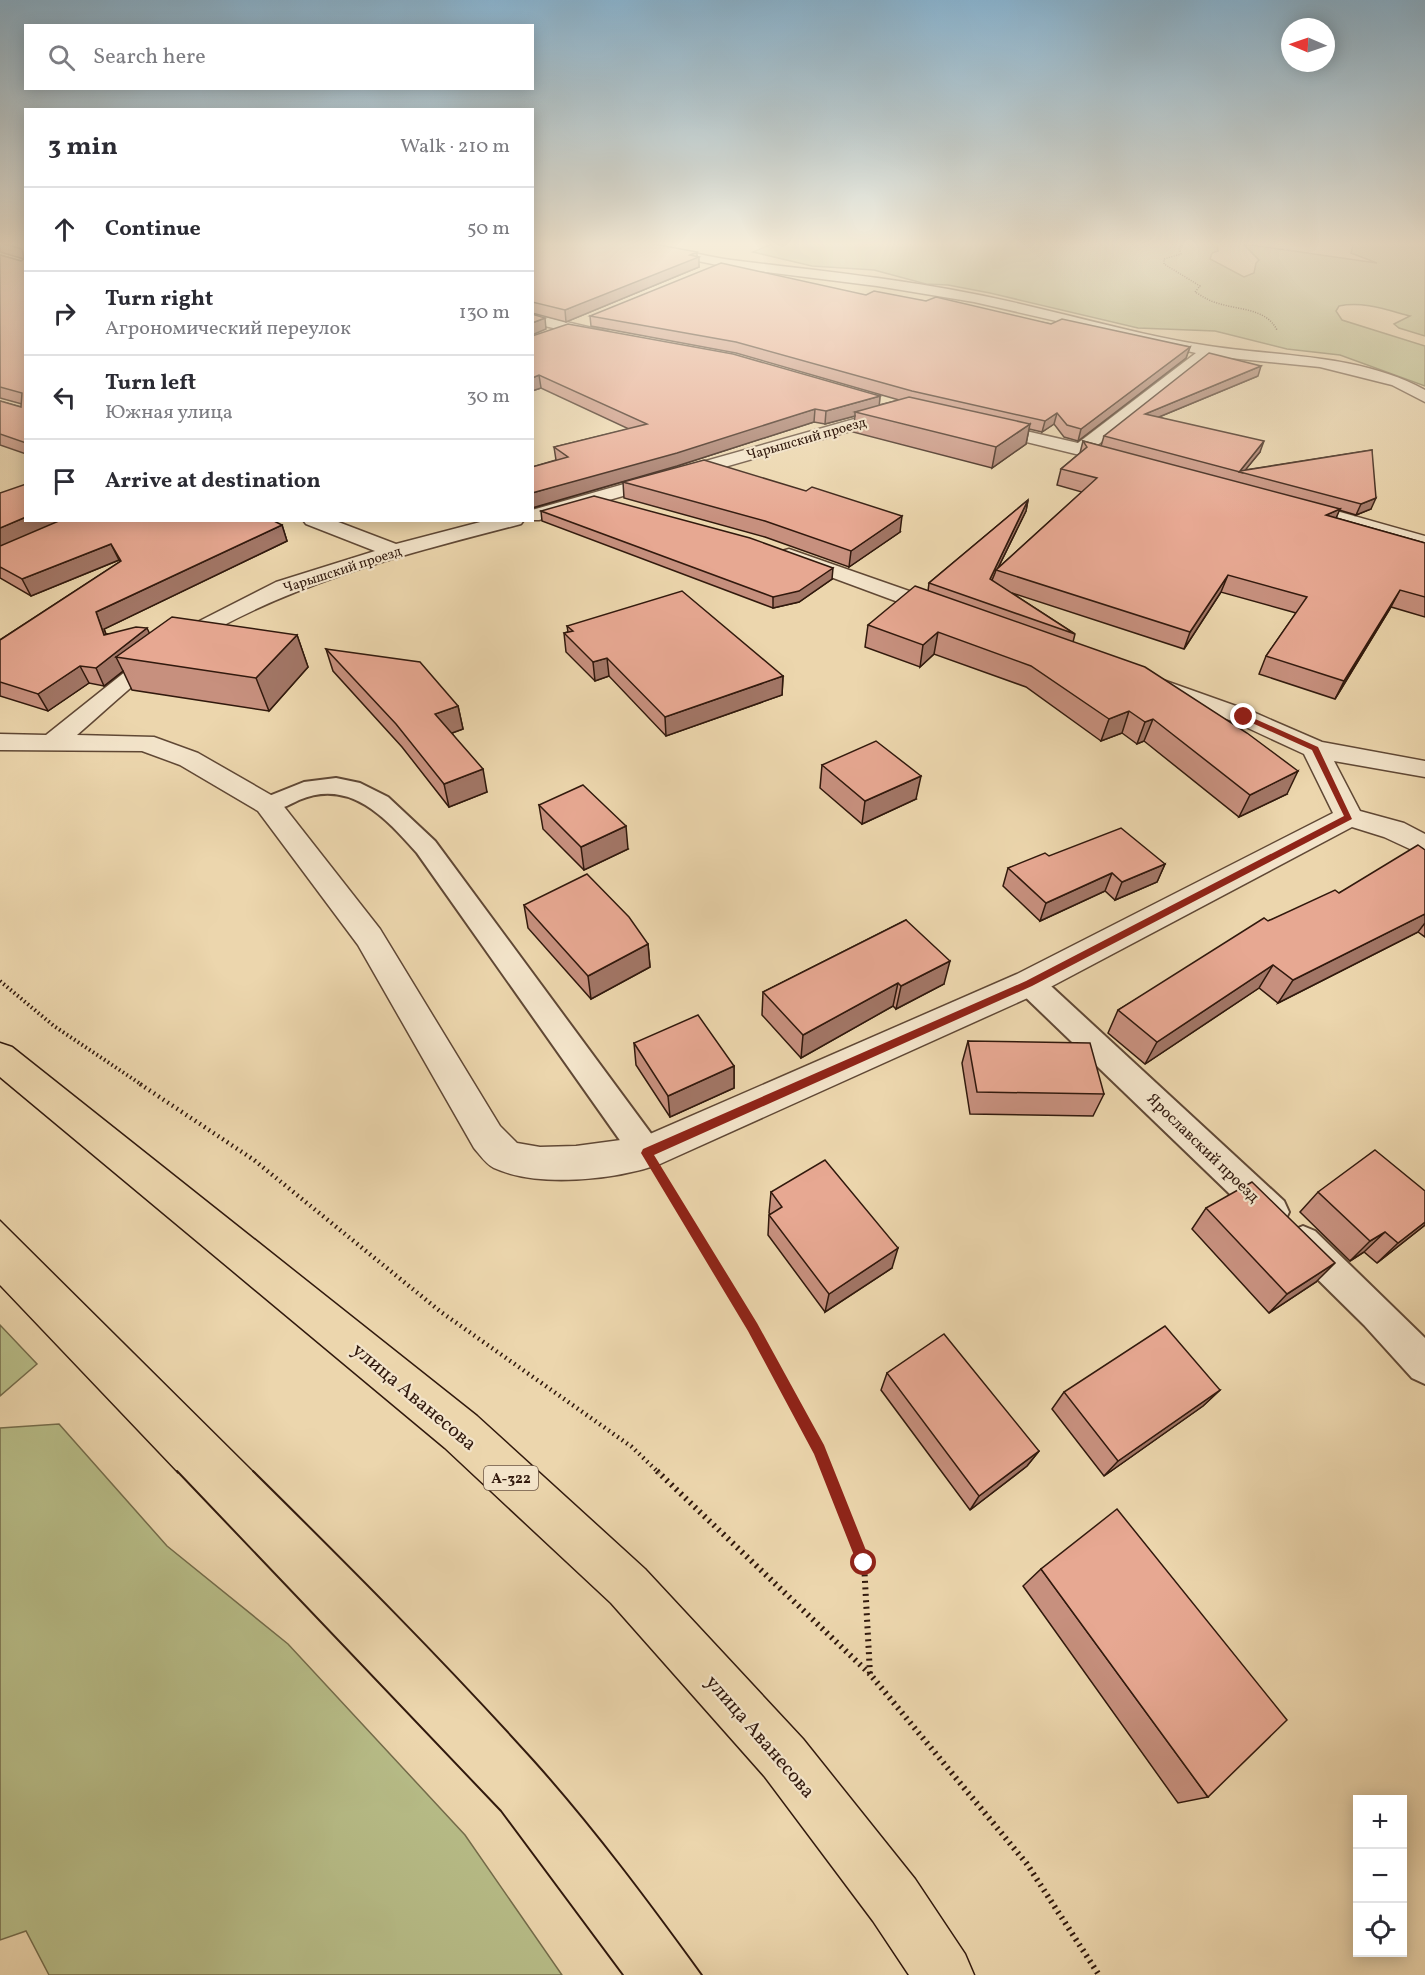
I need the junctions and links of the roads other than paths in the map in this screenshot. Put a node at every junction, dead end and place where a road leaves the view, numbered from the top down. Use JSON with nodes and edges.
{"nodes":[{"id":1,"x":551,"y":335,"type":"edge"},
{"id":2,"x":610,"y":335,"type":"edge"},
{"id":3,"x":1138,"y":335,"type":"edge"},
{"id":4,"x":626,"y":338,"type":"edge"},
{"id":5,"x":542,"y":339,"type":"edge"},
{"id":6,"x":1208,"y":351,"type":"junction"},
{"id":7,"x":1425,"y":397,"type":"edge"},
{"id":8,"x":872,"y":399,"type":"edge"},
{"id":9,"x":965,"y":422,"type":"edge"},
{"id":10,"x":1082,"y":449,"type":"junction"},
{"id":11,"x":1139,"y":464,"type":"edge"},
{"id":12,"x":598,"y":499,"type":"junction"},
{"id":13,"x":1276,"y":500,"type":"edge"},
{"id":14,"x":632,"y":508,"type":"edge"},
{"id":15,"x":534,"y":515,"type":"edge"},
{"id":16,"x":318,"y":522,"type":"edge"},
{"id":17,"x":506,"y":522,"type":"edge"},
{"id":18,"x":1425,"y":542,"type":"edge"},
{"id":19,"x":768,"y":547,"type":"edge"},
{"id":20,"x":395,"y":551,"type":"junction"},
{"id":21,"x":968,"y":620,"type":"edge"},
{"id":22,"x":1134,"y":678,"type":"edge"},
{"id":23,"x":0,"y":742,"type":"edge"},
{"id":24,"x":52,"y":742,"type":"junction"},
{"id":25,"x":1315,"y":749,"type":"junction"},
{"id":26,"x":1425,"y":769,"type":"edge"},
{"id":27,"x":268,"y":805,"type":"junction"},
{"id":28,"x":1349,"y":817,"type":"junction"},
{"id":29,"x":1425,"y":846,"type":"edge"},
{"id":30,"x":1029,"y":983,"type":"junction"},
{"id":31,"x":0,"y":1057,"type":"edge"},
{"id":32,"x":647,"y":1153,"type":"junction"},
{"id":33,"x":1425,"y":1365,"type":"edge"},
{"id":34,"x":944,"y":1975,"type":"edge"}],
"edges":[{"from":1,"to":5,"type":"street"},
{"from":2,"to":4,"type":"street"},
{"from":3,"to":6,"type":"street"},
{"from":6,"to":7,"type":"street"},
{"from":6,"to":10,"type":"street"},
{"from":8,"to":12,"type":"street","name":"Чарышский проезд"},
{"from":9,"to":10,"type":"street"},
{"from":10,"to":11,"type":"street"},
{"from":12,"to":14,"type":"street"},
{"from":12,"to":15,"type":"street","name":"Чарышский проезд"},
{"from":13,"to":18,"type":"street"},
{"from":16,"to":20,"type":"street"},
{"from":17,"to":20,"type":"street","name":"Чарышский проезд"},
{"from":19,"to":21,"type":"street"},
{"from":20,"to":24,"type":"street","name":"Чарышский проезд"},
{"from":22,"to":25,"type":"street"},
{"from":23,"to":24,"type":"street"},
{"from":24,"to":27,"type":"street"},
{"from":25,"to":26,"type":"street"},
{"from":25,"to":28,"type":"street"},
{"from":27,"to":32,"type":"lane"},
{"from":27,"to":32,"type":"street"},
{"from":28,"to":29,"type":"street"},
{"from":28,"to":30,"type":"street"},
{"from":30,"to":32,"type":"street"},
{"from":30,"to":33,"type":"lane","name":"Ярославский проезд"},
{"from":31,"to":34,"type":"highway","name":"улица Аванесова","number":"А-322"}]}
